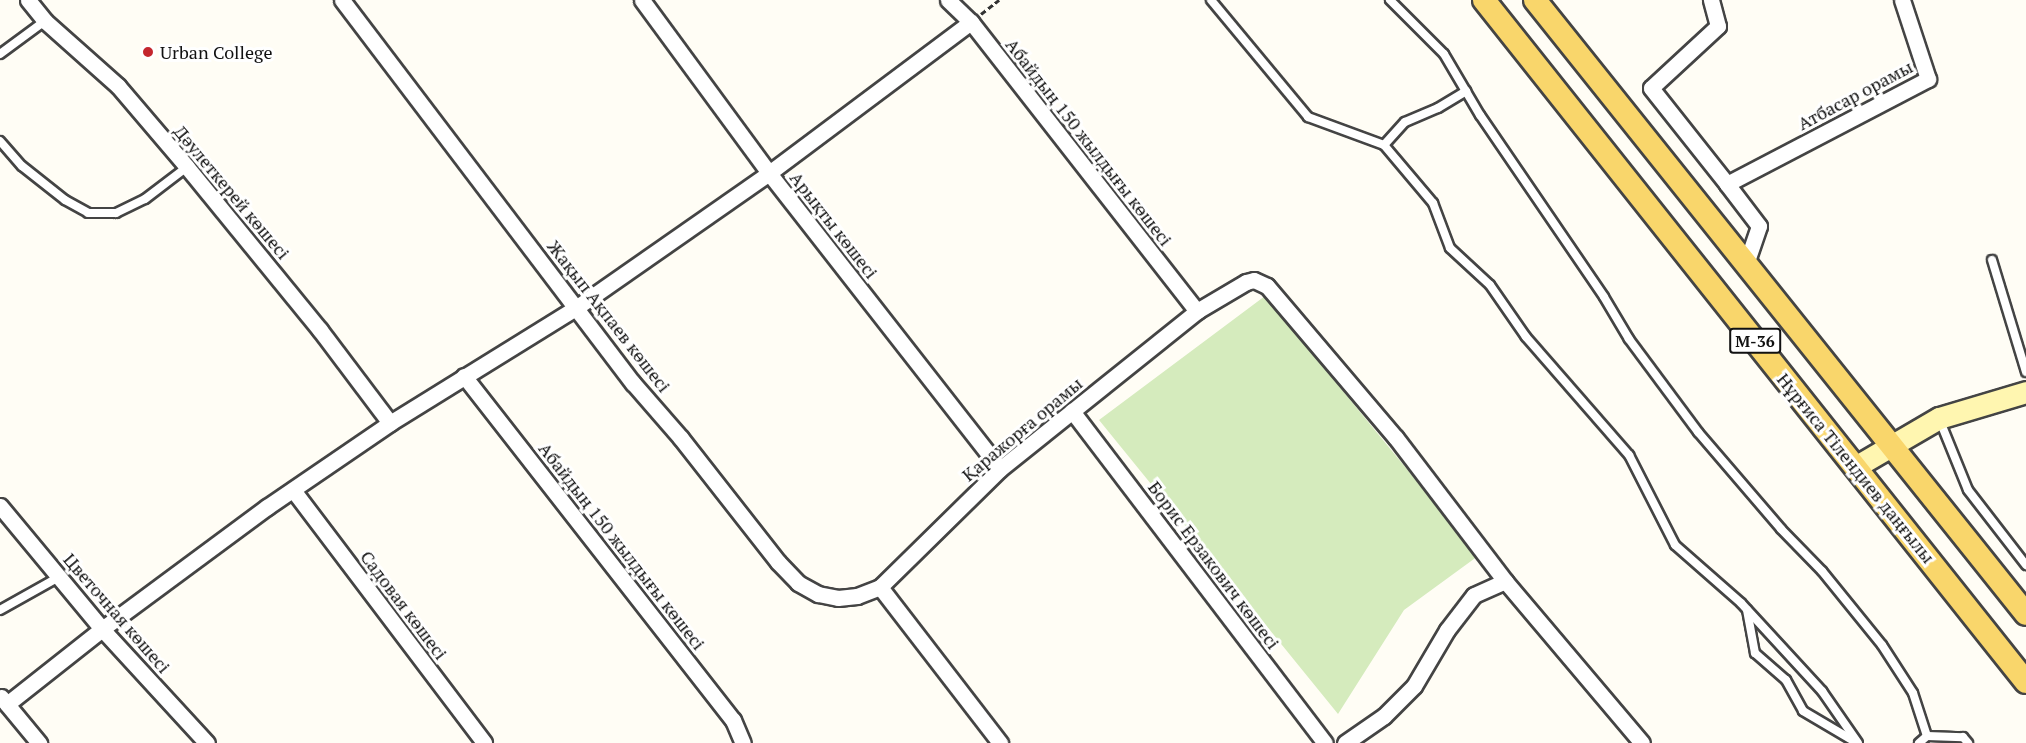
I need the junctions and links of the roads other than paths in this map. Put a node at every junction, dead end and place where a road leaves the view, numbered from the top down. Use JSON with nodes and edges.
{"nodes":[{"id":1,"x":28,"y":0,"type":"edge"},
{"id":2,"x":342,"y":0,"type":"edge"},
{"id":3,"x":642,"y":0,"type":"edge"},
{"id":4,"x":948,"y":0,"type":"edge"},
{"id":5,"x":1211,"y":0,"type":"edge"},
{"id":6,"x":1390,"y":0,"type":"edge"},
{"id":7,"x":1484,"y":0,"type":"edge"},
{"id":8,"x":1535,"y":0,"type":"edge"},
{"id":9,"x":1711,"y":0,"type":"edge"},
{"id":10,"x":1902,"y":0,"type":"edge"},
{"id":11,"x":45,"y":21,"type":"junction"},
{"id":12,"x":971,"y":22,"type":"junction"},
{"id":13,"x":0,"y":54,"type":"edge"},
{"id":14,"x":1466,"y":91,"type":"junction"},
{"id":15,"x":0,"y":141,"type":"edge"},
{"id":16,"x":1384,"y":145,"type":"junction"},
{"id":17,"x":188,"y":167,"type":"junction"},
{"id":18,"x":769,"y":174,"type":"junction"},
{"id":19,"x":1728,"y":184,"type":"junction"},
{"id":20,"x":1992,"y":260,"type":"dead end"},
{"id":21,"x":1746,"y":264,"type":"junction"},
{"id":22,"x":577,"y":307,"type":"junction"},
{"id":23,"x":1197,"y":311,"type":"junction"},
{"id":24,"x":2026,"y":372,"type":"edge"},
{"id":25,"x":464,"y":376,"type":"junction"},
{"id":26,"x":2026,"y":392,"type":"edge"},
{"id":27,"x":1072,"y":411,"type":"junction"},
{"id":28,"x":1939,"y":418,"type":"junction"},
{"id":29,"x":390,"y":423,"type":"junction"},
{"id":30,"x":1890,"y":445,"type":"junction"},
{"id":31,"x":1855,"y":467,"type":"junction"},
{"id":32,"x":1000,"y":469,"type":"junction"},
{"id":33,"x":293,"y":490,"type":"junction"},
{"id":34,"x":0,"y":506,"type":"edge"},
{"id":35,"x":2026,"y":565,"type":"edge"},
{"id":36,"x":59,"y":577,"type":"junction"},
{"id":37,"x":1505,"y":581,"type":"junction"},
{"id":38,"x":880,"y":587,"type":"junction"},
{"id":39,"x":1746,"y":609,"type":"junction"},
{"id":40,"x":0,"y":610,"type":"edge"},
{"id":41,"x":2026,"y":614,"type":"edge"},
{"id":42,"x":102,"y":629,"type":"junction"},
{"id":43,"x":2026,"y":682,"type":"edge"},
{"id":44,"x":3,"y":700,"type":"edge"},
{"id":45,"x":1927,"y":736,"type":"junction"},
{"id":46,"x":39,"y":743,"type":"edge"},
{"id":47,"x":207,"y":743,"type":"edge"},
{"id":48,"x":484,"y":743,"type":"edge"},
{"id":49,"x":743,"y":743,"type":"edge"},
{"id":50,"x":1000,"y":743,"type":"edge"},
{"id":51,"x":1325,"y":743,"type":"edge"},
{"id":52,"x":1345,"y":743,"type":"edge"},
{"id":53,"x":1642,"y":743,"type":"edge"},
{"id":54,"x":1857,"y":743,"type":"edge"},
{"id":55,"x":1919,"y":743,"type":"edge"},
{"id":56,"x":1968,"y":743,"type":"edge"}],
"edges":[{"from":1,"to":11,"type":"street","name":"Дәулеткерей көшесі"},
{"from":2,"to":22,"type":"street","name":"Жақып Ақпаев көшесі"},
{"from":3,"to":18,"type":"street","name":"Арықты көшесі"},
{"from":4,"to":12,"type":"street","name":"Абайдың 150 жылдығы көшесі"},
{"from":5,"to":16,"type":"lane"},
{"from":6,"to":14,"type":"lane"},
{"from":7,"to":31,"type":"main road","name":"Нұрғиса Тілендиев даңғылы","number":"M-36"},
{"from":8,"to":21,"type":"main road","number":"M-36"},
{"from":9,"to":19,"type":"street"},
{"from":10,"to":19,"type":"street","name":"Атбасар орамы"},
{"from":11,"to":13,"type":"lane"},
{"from":11,"to":17,"type":"street","name":"Дәулеткерей көшесі"},
{"from":12,"to":18,"type":"street"},
{"from":12,"to":23,"type":"street","name":"Абайдың 150 жылдығы көшесі"},
{"from":14,"to":16,"type":"lane"},
{"from":14,"to":45,"type":"lane"},
{"from":15,"to":17,"type":"lane"},
{"from":16,"to":39,"type":"lane"},
{"from":17,"to":29,"type":"street","name":"Дәулеткерей көшесі"},
{"from":18,"to":22,"type":"street"},
{"from":18,"to":32,"type":"street","name":"Арықты көшесі"},
{"from":19,"to":21,"type":"street"},
{"from":20,"to":24,"type":"lane"},
{"from":21,"to":30,"type":"main road","number":"M-36"},
{"from":22,"to":25,"type":"street"},
{"from":22,"to":38,"type":"street","name":"Жақып Ақпаев көшесі"},
{"from":23,"to":27,"type":"street","name":"Қаражорға орамы"},
{"from":23,"to":37,"type":"street","name":"Қаражорға орамы"},
{"from":25,"to":29,"type":"street"},
{"from":25,"to":49,"type":"street","name":"Абайдың 150 жылдығы көшесі"},
{"from":26,"to":28,"type":"street"},
{"from":27,"to":32,"type":"street","name":"Қаражорға орамы"},
{"from":27,"to":51,"type":"street","name":"Борис Ерзакович көшесі"},
{"from":28,"to":30,"type":"street"},
{"from":28,"to":35,"type":"lane"},
{"from":29,"to":33,"type":"street"},
{"from":30,"to":31,"type":"street"},
{"from":30,"to":41,"type":"main road","number":"M-36"},
{"from":31,"to":43,"type":"main road","name":"Нұрғиса Тілендиев даңғылы","number":"M-36"},
{"from":32,"to":38,"type":"street","name":"Қаражорға орамы"},
{"from":33,"to":42,"type":"street"},
{"from":33,"to":48,"type":"street","name":"Садовая көшесі"},
{"from":34,"to":36,"type":"street","name":"Цветочная көшесі"},
{"from":36,"to":40,"type":"lane"},
{"from":36,"to":42,"type":"street","name":"Цветочная көшесі"},
{"from":37,"to":52,"type":"street"},
{"from":37,"to":53,"type":"street","name":"Қаражорға орамы"},
{"from":38,"to":50,"type":"street"},
{"from":39,"to":54,"type":"lane"},
{"from":39,"to":54,"type":"lane"},
{"from":42,"to":44,"type":"street"},
{"from":42,"to":47,"type":"street","name":"Цветочная көшесі"},
{"from":44,"to":46,"type":"street"},
{"from":45,"to":55,"type":"lane"},
{"from":45,"to":56,"type":"lane"}]}
